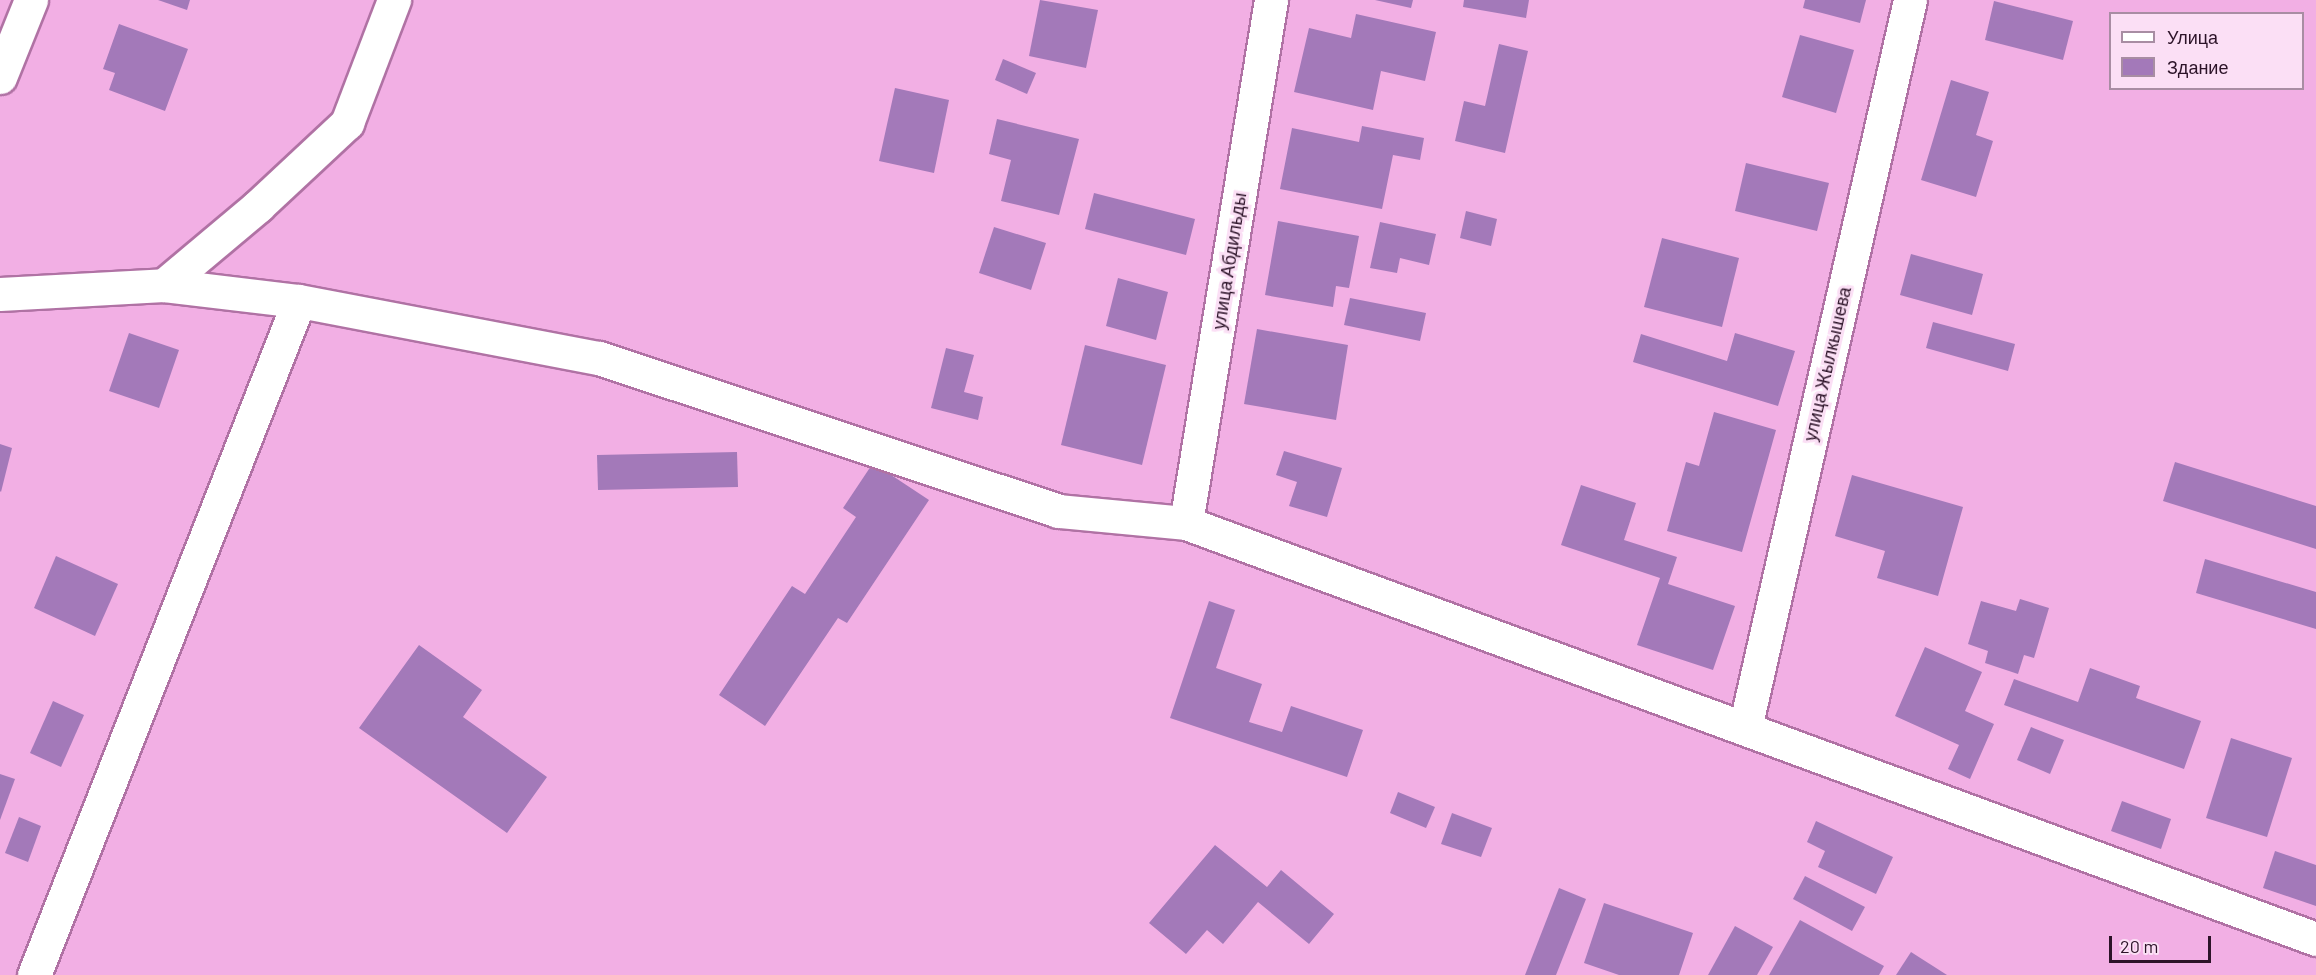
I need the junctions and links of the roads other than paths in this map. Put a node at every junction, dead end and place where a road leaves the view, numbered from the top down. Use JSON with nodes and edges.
{"nodes":[{"id":1,"x":31,"y":0,"type":"edge"},
{"id":2,"x":394,"y":0,"type":"edge"},
{"id":3,"x":1271,"y":0,"type":"edge"},
{"id":4,"x":1910,"y":0,"type":"edge"},
{"id":5,"x":0,"y":77,"type":"edge"},
{"id":6,"x":164,"y":285,"type":"junction"},
{"id":7,"x":0,"y":294,"type":"edge"},
{"id":8,"x":299,"y":301,"type":"junction"},
{"id":9,"x":1186,"y":523,"type":"junction"},
{"id":10,"x":1745,"y":728,"type":"junction"},
{"id":11,"x":2316,"y":939,"type":"edge"},
{"id":12,"x":34,"y":975,"type":"edge"}],
"edges":[{"from":1,"to":5,"type":"street"},
{"from":2,"to":6,"type":"street"},
{"from":3,"to":9,"type":"street","name":"улица Абдильды"},
{"from":4,"to":10,"type":"street","name":"улица Жылкышева"},
{"from":6,"to":7,"type":"street"},
{"from":6,"to":8,"type":"street"},
{"from":8,"to":9,"type":"street"},
{"from":8,"to":12,"type":"street"},
{"from":9,"to":10,"type":"street"},
{"from":10,"to":11,"type":"street"}]}
